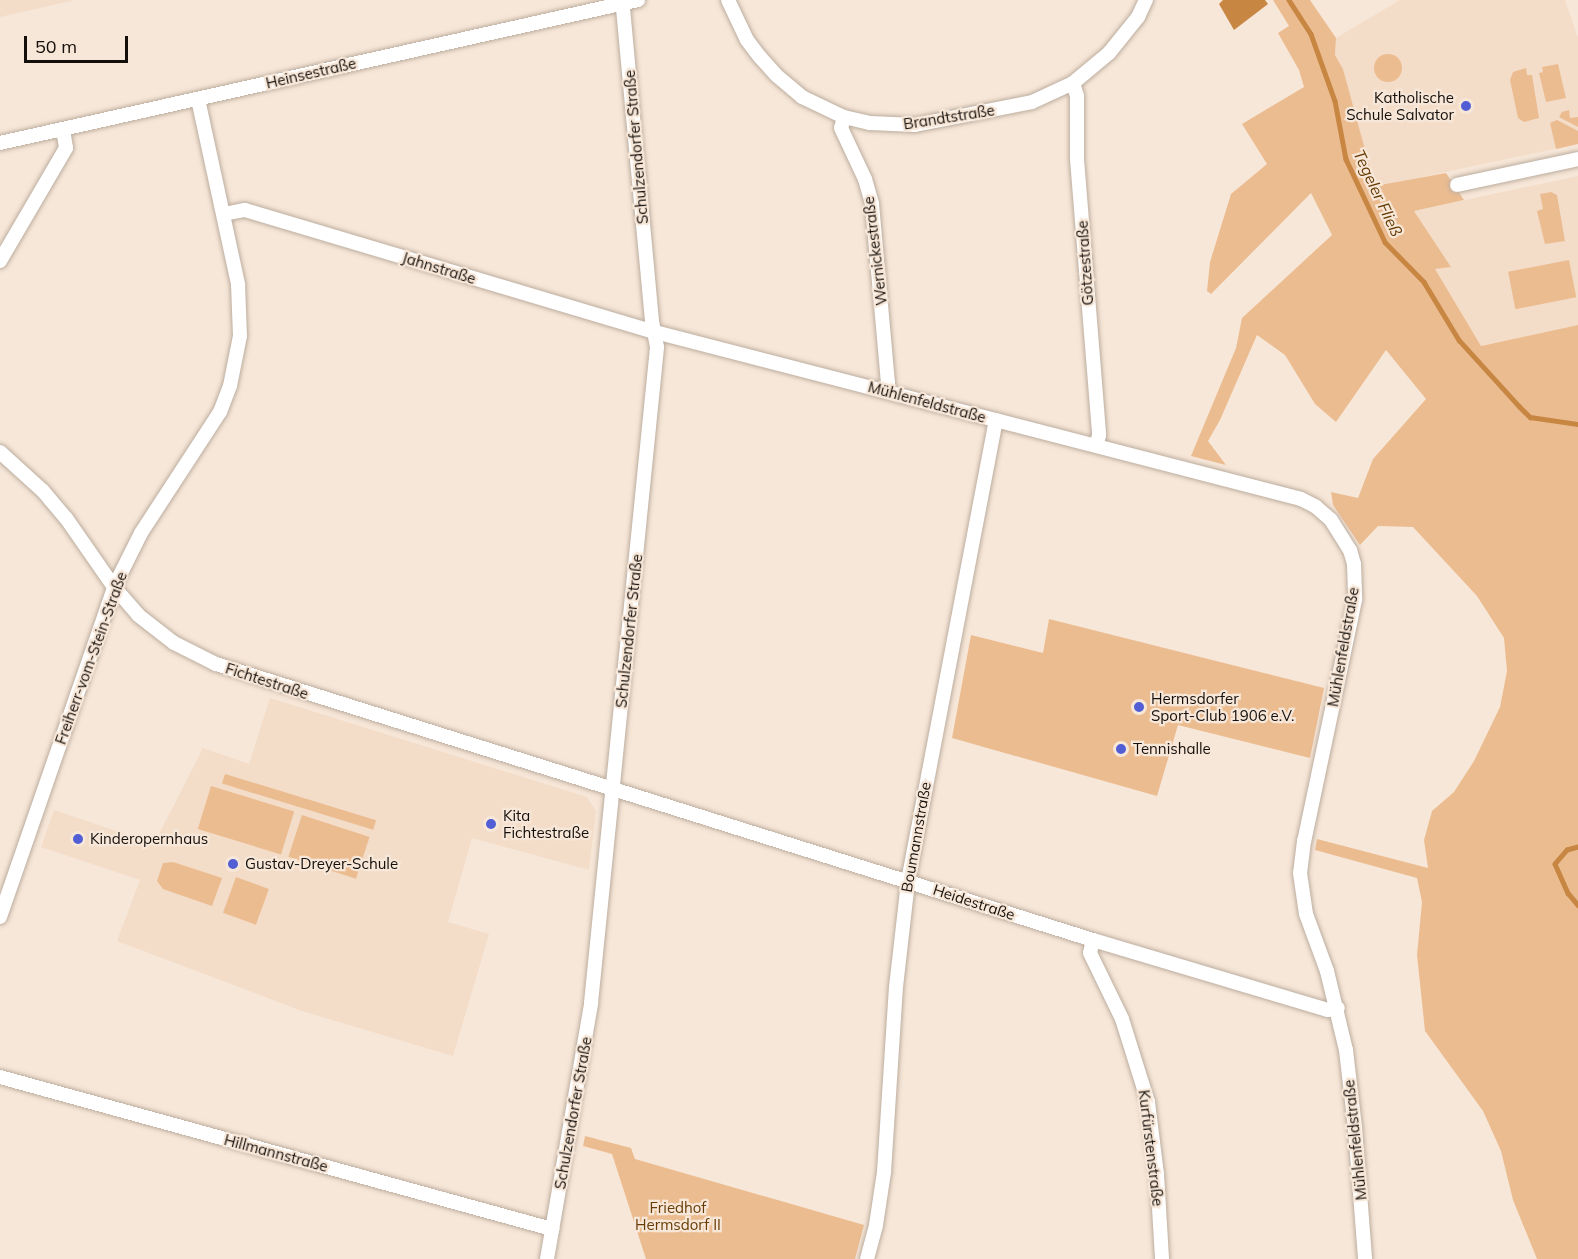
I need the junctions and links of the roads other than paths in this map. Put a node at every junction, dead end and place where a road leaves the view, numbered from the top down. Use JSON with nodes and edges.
{"nodes":[{"id":1,"x":638,"y":0,"type":"edge"},
{"id":2,"x":728,"y":0,"type":"edge"},
{"id":3,"x":1146,"y":0,"type":"edge"},
{"id":4,"x":622,"y":1,"type":"edge"},
{"id":5,"x":1073,"y":83,"type":"junction"},
{"id":6,"x":198,"y":99,"type":"junction"},
{"id":7,"x":844,"y":117,"type":"junction"},
{"id":8,"x":63,"y":129,"type":"junction"},
{"id":9,"x":0,"y":143,"type":"edge"},
{"id":10,"x":1578,"y":159,"type":"edge"},
{"id":11,"x":1457,"y":185,"type":"dead end"},
{"id":12,"x":224,"y":214,"type":"junction"},
{"id":13,"x":0,"y":261,"type":"edge"},
{"id":14,"x":655,"y":332,"type":"junction"},
{"id":15,"x":886,"y":391,"type":"junction"},
{"id":16,"x":996,"y":420,"type":"junction"},
{"id":17,"x":1097,"y":444,"type":"junction"},
{"id":18,"x":0,"y":452,"type":"edge"},
{"id":19,"x":114,"y":587,"type":"junction"},
{"id":20,"x":612,"y":789,"type":"junction"},
{"id":21,"x":908,"y":881,"type":"junction"},
{"id":22,"x":0,"y":917,"type":"edge"},
{"id":23,"x":1093,"y":940,"type":"junction"},
{"id":24,"x":1338,"y":1008,"type":"junction"},
{"id":25,"x":0,"y":1077,"type":"edge"},
{"id":26,"x":552,"y":1229,"type":"junction"},
{"id":27,"x":547,"y":1259,"type":"edge"},
{"id":28,"x":867,"y":1259,"type":"edge"},
{"id":29,"x":1162,"y":1259,"type":"edge"},
{"id":30,"x":1365,"y":1259,"type":"edge"}],
"edges":[{"from":1,"to":4,"type":"street"},
{"from":2,"to":7,"type":"street","name":"Brandtstraße"},
{"from":3,"to":5,"type":"street","name":"Brandtstraße"},
{"from":4,"to":6,"type":"street","name":"Heinsestraße"},
{"from":4,"to":14,"type":"street","name":"Schulzendorfer Straße"},
{"from":5,"to":7,"type":"street","name":"Brandtstraße"},
{"from":5,"to":17,"type":"street","name":"Götzestraße"},
{"from":6,"to":8,"type":"street","name":"Heinsestraße"},
{"from":6,"to":12,"type":"street","name":"Freiherr-vom-Stein-Straße"},
{"from":7,"to":15,"type":"street","name":"Wernickestraße"},
{"from":8,"to":9,"type":"street","name":"Heinsestraße"},
{"from":8,"to":13,"type":"street"},
{"from":10,"to":11,"type":"street"},
{"from":12,"to":14,"type":"street","name":"Jahnstraße"},
{"from":12,"to":19,"type":"street","name":"Freiherr-vom-Stein-Straße"},
{"from":14,"to":15,"type":"street","name":"Mühlenfeldstraße"},
{"from":14,"to":20,"type":"street","name":"Schulzendorfer Straße"},
{"from":15,"to":16,"type":"street","name":"Mühlenfeldstraße"},
{"from":16,"to":17,"type":"street","name":"Mühlenfeldstraße"},
{"from":16,"to":21,"type":"street","name":"Boumannstraße"},
{"from":17,"to":24,"type":"street","name":"Mühlenfeldstraße"},
{"from":18,"to":19,"type":"street","name":"Fichtestraße"},
{"from":19,"to":20,"type":"street","name":"Fichtestraße"},
{"from":19,"to":22,"type":"street","name":"Freiherr-vom-Stein-Straße"},
{"from":20,"to":21,"type":"street","name":"Heidestraße"},
{"from":20,"to":26,"type":"street","name":"Schulzendorfer Straße"},
{"from":21,"to":23,"type":"street","name":"Heidestraße"},
{"from":21,"to":28,"type":"street","name":"Boumannstraße"},
{"from":23,"to":24,"type":"street","name":"Heidestraße"},
{"from":23,"to":29,"type":"street","name":"Kurfürstenstraße"},
{"from":24,"to":30,"type":"street","name":"Mühlenfeldstraße"},
{"from":25,"to":26,"type":"street","name":"Hillmannstraße"},
{"from":26,"to":27,"type":"street","name":"Schulzendorfer Straße"}]}
